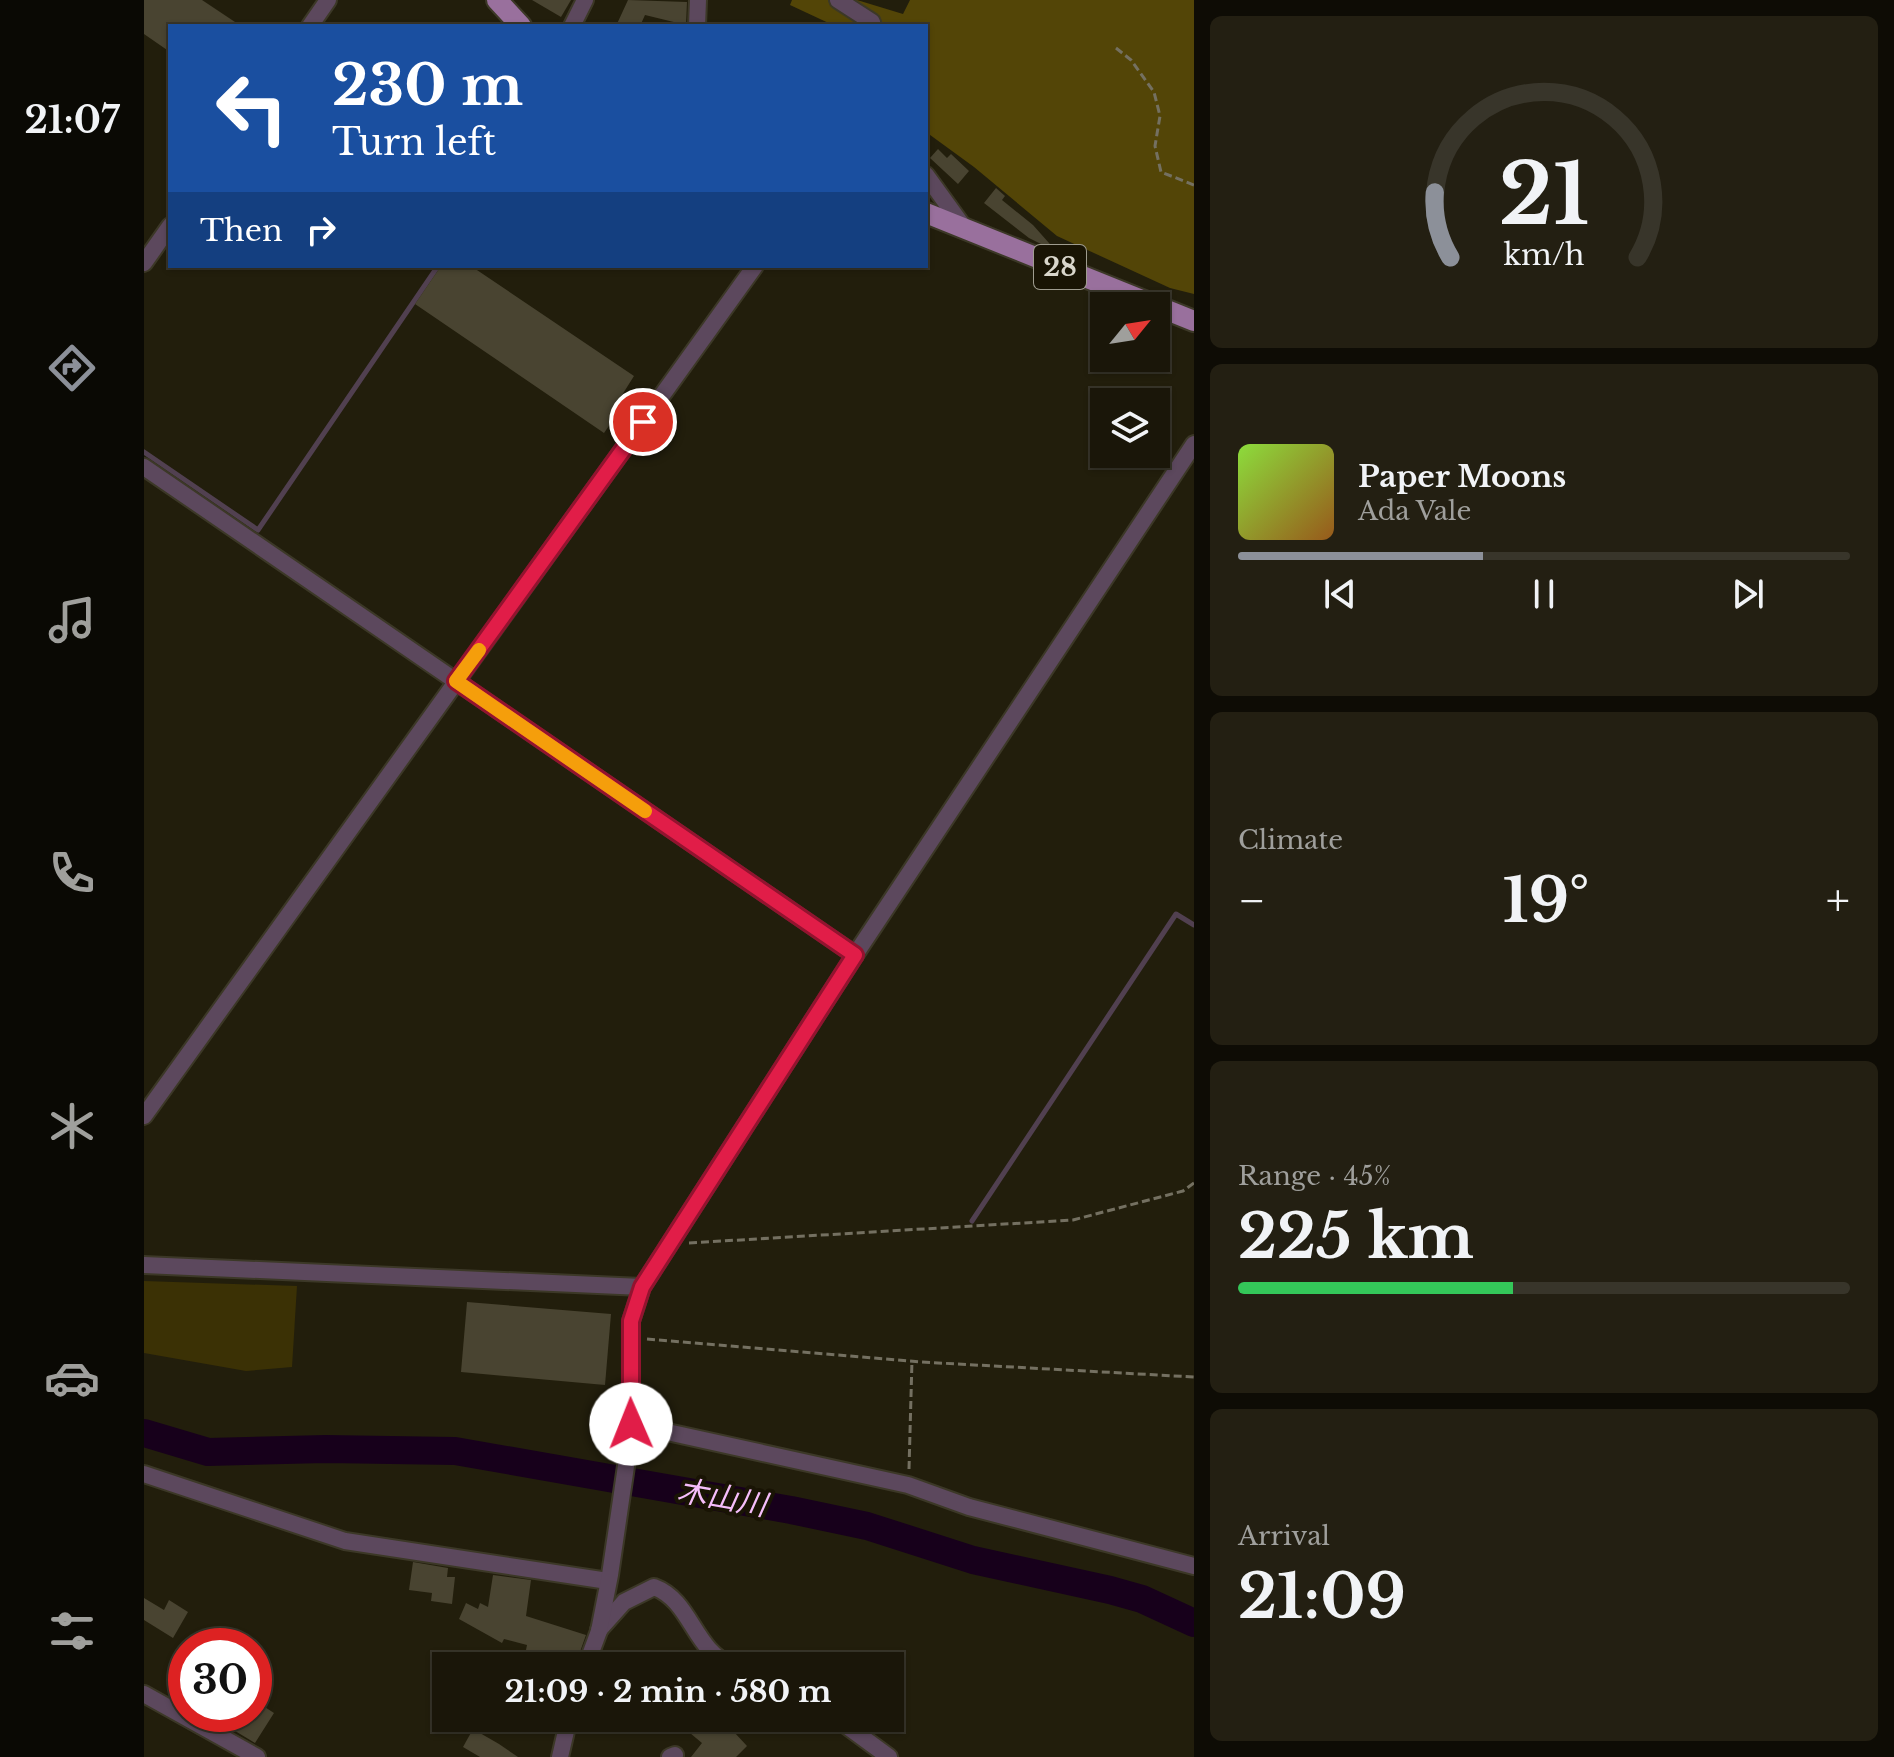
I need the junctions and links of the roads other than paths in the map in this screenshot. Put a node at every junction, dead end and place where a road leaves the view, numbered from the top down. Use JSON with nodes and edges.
{"nodes":[{"id":1,"x":328,"y":0,"type":"edge"},
{"id":2,"x":497,"y":0,"type":"edge"},
{"id":3,"x":585,"y":0,"type":"edge"},
{"id":4,"x":698,"y":0,"type":"edge"},
{"id":5,"x":838,"y":0,"type":"edge"},
{"id":6,"x":872,"y":22,"type":"dead end"},
{"id":7,"x":311,"y":24,"type":"edge"},
{"id":8,"x":519,"y":24,"type":"edge"},
{"id":9,"x":573,"y":24,"type":"edge"},
{"id":10,"x":697,"y":24,"type":"edge"},
{"id":11,"x":928,"y":178,"type":"edge"},
{"id":12,"x":928,"y":214,"type":"edge"},
{"id":13,"x":168,"y":229,"type":"edge"},
{"id":14,"x":966,"y":229,"type":"junction"},
{"id":15,"x":144,"y":263,"type":"edge"},
{"id":16,"x":754,"y":268,"type":"edge"},
{"id":17,"x":1194,"y":321,"type":"edge"},
{"id":18,"x":1194,"y":444,"type":"edge"},
{"id":19,"x":144,"y":467,"type":"edge"},
{"id":20,"x":456,"y":681,"type":"junction"},
{"id":21,"x":855,"y":955,"type":"junction"},
{"id":22,"x":144,"y":1116,"type":"edge"},
{"id":23,"x":144,"y":1265,"type":"edge"},
{"id":24,"x":642,"y":1287,"type":"junction"},
{"id":25,"x":631,"y":1428,"type":"junction"},
{"id":26,"x":144,"y":1474,"type":"edge"},
{"id":27,"x":1194,"y":1566,"type":"edge"},
{"id":28,"x":609,"y":1578,"type":"junction"},
{"id":29,"x":599,"y":1631,"type":"junction"},
{"id":30,"x":591,"y":1652,"type":"edge"},
{"id":31,"x":711,"y":1652,"type":"edge"},
{"id":32,"x":144,"y":1694,"type":"edge"},
{"id":33,"x":567,"y":1732,"type":"edge"},
{"id":34,"x":855,"y":1732,"type":"edge"},
{"id":35,"x":563,"y":1756,"type":"edge"},
{"id":36,"x":257,"y":1757,"type":"edge"},
{"id":37,"x":889,"y":1757,"type":"edge"}],
"edges":[{"from":1,"to":7,"type":"street"},
{"from":2,"to":8,"type":"main road"},
{"from":3,"to":9,"type":"street"},
{"from":4,"to":10,"type":"street"},
{"from":5,"to":6,"type":"street"},
{"from":11,"to":14,"type":"street"},
{"from":12,"to":14,"type":"main road","number":"28"},
{"from":13,"to":15,"type":"street"},
{"from":14,"to":17,"type":"main road","number":"28"},
{"from":16,"to":20,"type":"street"},
{"from":18,"to":21,"type":"street"},
{"from":19,"to":20,"type":"street"},
{"from":20,"to":21,"type":"street"},
{"from":20,"to":22,"type":"street"},
{"from":21,"to":24,"type":"street"},
{"from":23,"to":24,"type":"street"},
{"from":24,"to":25,"type":"street"},
{"from":25,"to":27,"type":"street"},
{"from":25,"to":28,"type":"street"},
{"from":26,"to":28,"type":"street"},
{"from":28,"to":29,"type":"street"},
{"from":29,"to":30,"type":"street"},
{"from":29,"to":31,"type":"street"},
{"from":32,"to":36,"type":"street"},
{"from":33,"to":35,"type":"street"},
{"from":34,"to":37,"type":"street"}]}
